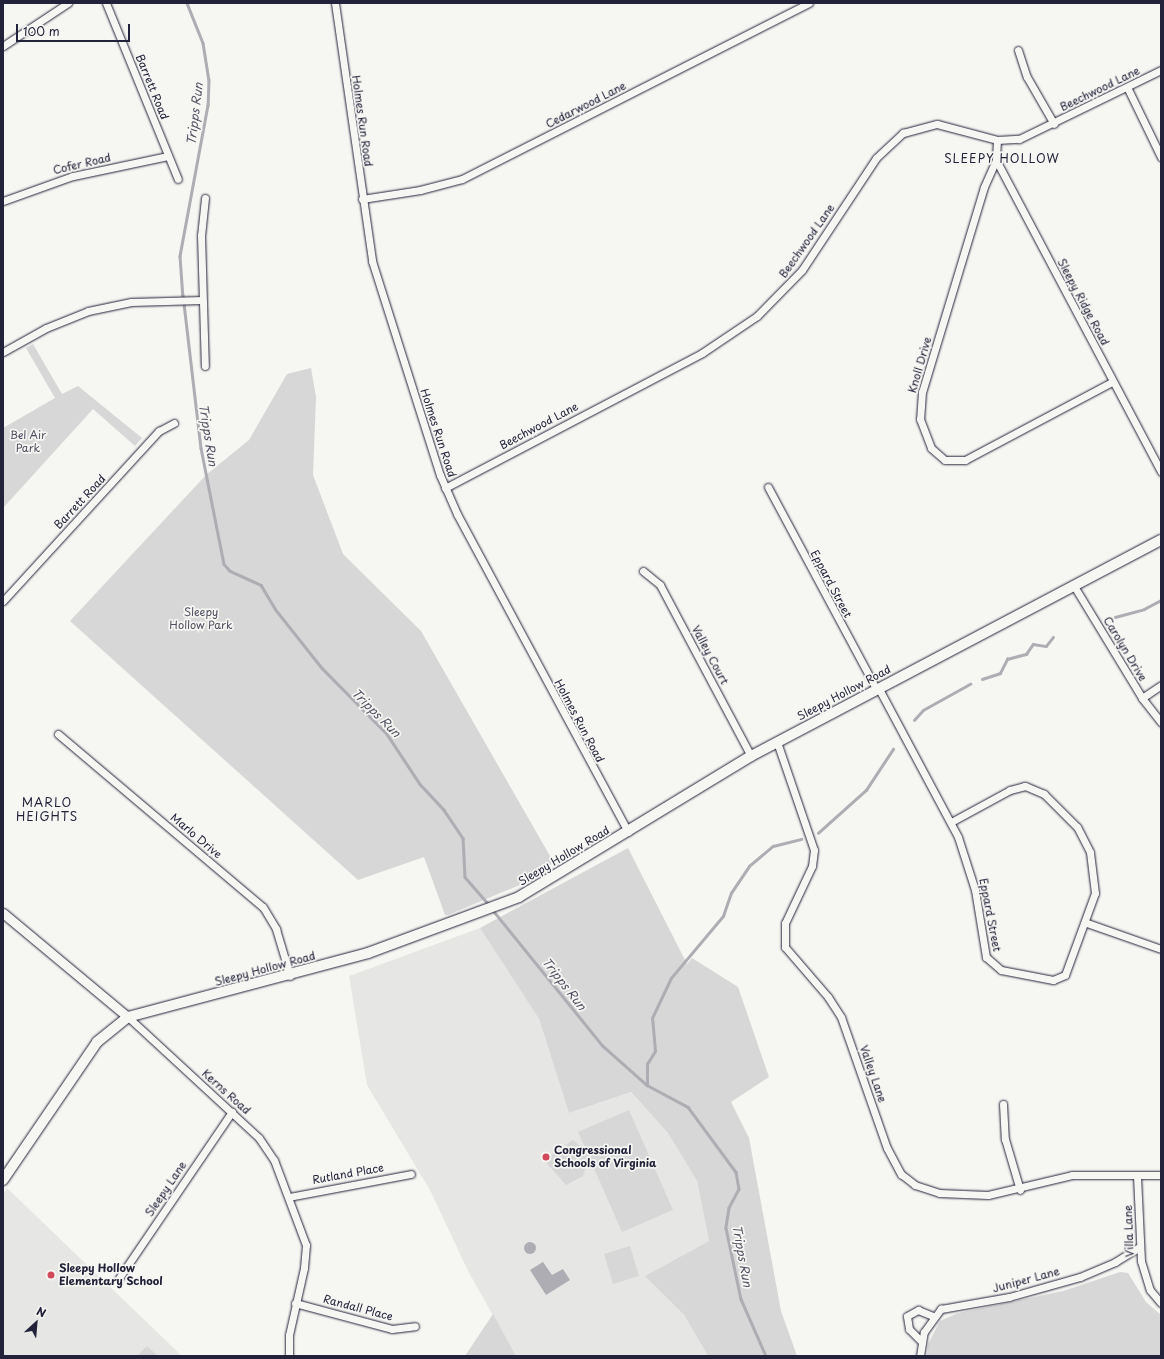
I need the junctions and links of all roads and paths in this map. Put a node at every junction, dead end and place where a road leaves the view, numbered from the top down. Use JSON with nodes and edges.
{"nodes":[{"id":1,"x":68,"y":3,"type":"edge"},
{"id":2,"x":106,"y":3,"type":"edge"},
{"id":3,"x":335,"y":3,"type":"edge"},
{"id":4,"x":809,"y":3,"type":"edge"},
{"id":5,"x":3,"y":46,"type":"edge"},
{"id":6,"x":1018,"y":50,"type":"dead end"},
{"id":7,"x":1161,"y":70,"type":"edge"},
{"id":8,"x":1128,"y":89,"type":"junction"},
{"id":9,"x":1054,"y":124,"type":"junction"},
{"id":10,"x":997,"y":140,"type":"junction"},
{"id":11,"x":168,"y":156,"type":"junction"},
{"id":12,"x":1161,"y":157,"type":"edge"},
{"id":13,"x":996,"y":160,"type":"junction"},
{"id":14,"x":178,"y":179,"type":"dead end"},
{"id":15,"x":204,"y":198,"type":"dead end"},
{"id":16,"x":362,"y":199,"type":"junction"},
{"id":17,"x":3,"y":201,"type":"edge"},
{"id":18,"x":199,"y":300,"type":"junction"},
{"id":19,"x":3,"y":352,"type":"edge"},
{"id":20,"x":206,"y":366,"type":"dead end"},
{"id":21,"x":1112,"y":382,"type":"junction"},
{"id":22,"x":174,"y":423,"type":"dead end"},
{"id":23,"x":1161,"y":472,"type":"edge"},
{"id":24,"x":768,"y":487,"type":"dead end"},
{"id":25,"x":445,"y":488,"type":"junction"},
{"id":26,"x":1161,"y":540,"type":"edge"},
{"id":27,"x":643,"y":571,"type":"dead end"},
{"id":28,"x":1074,"y":586,"type":"junction"},
{"id":29,"x":3,"y":589,"type":"edge"},
{"id":30,"x":9,"y":594,"type":"junction"},
{"id":31,"x":3,"y":601,"type":"edge"},
{"id":32,"x":1161,"y":685,"type":"edge"},
{"id":33,"x":878,"y":690,"type":"junction"},
{"id":34,"x":1142,"y":698,"type":"junction"},
{"id":35,"x":1161,"y":722,"type":"edge"},
{"id":36,"x":58,"y":734,"type":"dead end"},
{"id":37,"x":777,"y":742,"type":"junction"},
{"id":38,"x":752,"y":756,"type":"junction"},
{"id":39,"x":951,"y":822,"type":"junction"},
{"id":40,"x":628,"y":832,"type":"junction"},
{"id":41,"x":3,"y":913,"type":"edge"},
{"id":42,"x":1087,"y":923,"type":"junction"},
{"id":43,"x":1161,"y":949,"type":"edge"},
{"id":44,"x":290,"y":976,"type":"junction"},
{"id":45,"x":128,"y":1017,"type":"junction"},
{"id":46,"x":1002,"y":1104,"type":"dead end"},
{"id":47,"x":232,"y":1112,"type":"junction"},
{"id":48,"x":411,"y":1174,"type":"dead end"},
{"id":49,"x":1161,"y":1175,"type":"edge"},
{"id":50,"x":1137,"y":1176,"type":"junction"},
{"id":51,"x":3,"y":1180,"type":"edge"},
{"id":52,"x":1020,"y":1190,"type":"junction"},
{"id":53,"x":289,"y":1197,"type":"junction"},
{"id":54,"x":1139,"y":1247,"type":"junction"},
{"id":55,"x":119,"y":1278,"type":"dead end"},
{"id":56,"x":295,"y":1303,"type":"junction"},
{"id":57,"x":1161,"y":1303,"type":"edge"},
{"id":58,"x":933,"y":1316,"type":"junction"},
{"id":59,"x":415,"y":1326,"type":"dead end"},
{"id":60,"x":921,"y":1342,"type":"junction"},
{"id":61,"x":289,"y":1356,"type":"edge"},
{"id":62,"x":920,"y":1356,"type":"edge"}],
"edges":[{"from":1,"to":5,"type":"street"},
{"from":2,"to":11,"type":"street","name":"Barrett Road"},
{"from":3,"to":16,"type":"street","name":"Holmes Run Road"},
{"from":4,"to":16,"type":"street","name":"Cedarwood Lane"},
{"from":6,"to":9,"type":"street"},
{"from":7,"to":8,"type":"street","name":"Beechwood Lane"},
{"from":8,"to":9,"type":"street","name":"Beechwood Lane"},
{"from":8,"to":12,"type":"street"},
{"from":9,"to":10,"type":"street","name":"Beechwood Lane"},
{"from":10,"to":13,"type":"street"},
{"from":10,"to":25,"type":"street","name":"Beechwood Lane"},
{"from":11,"to":14,"type":"street","name":"Barrett Road"},
{"from":11,"to":17,"type":"street","name":"Cofer Road"},
{"from":13,"to":21,"type":"street","name":"Sleepy Ridge Road"},
{"from":13,"to":21,"type":"street","name":"Knoll Drive"},
{"from":15,"to":18,"type":"street"},
{"from":16,"to":25,"type":"street","name":"Holmes Run Road"},
{"from":18,"to":19,"type":"street"},
{"from":18,"to":20,"type":"street"},
{"from":21,"to":23,"type":"street","name":"Sleepy Ridge Road"},
{"from":22,"to":30,"type":"street","name":"Barrett Road"},
{"from":24,"to":33,"type":"street","name":"Eppard Street"},
{"from":25,"to":40,"type":"street","name":"Holmes Run Road"},
{"from":26,"to":28,"type":"main road","name":"Sleepy Hollow Road"},
{"from":27,"to":38,"type":"street","name":"Valley Court"},
{"from":28,"to":33,"type":"main road","name":"Sleepy Hollow Road"},
{"from":28,"to":34,"type":"street","name":"Carolyn Drive"},
{"from":29,"to":30,"type":"street"},
{"from":30,"to":31,"type":"street","name":"Barrett Road"},
{"from":32,"to":34,"type":"street"},
{"from":33,"to":37,"type":"main road","name":"Sleepy Hollow Road"},
{"from":33,"to":39,"type":"street","name":"Eppard Street"},
{"from":34,"to":35,"type":"street","name":"Carolyn Drive"},
{"from":36,"to":44,"type":"street","name":"Marlo Drive"},
{"from":37,"to":38,"type":"main road","name":"Sleepy Hollow Road"},
{"from":37,"to":52,"type":"street","name":"Valley Lane"},
{"from":38,"to":40,"type":"main road","name":"Sleepy Hollow Road"},
{"from":39,"to":42,"type":"street","name":"Eppard Street"},
{"from":39,"to":42,"type":"street","name":"Eppard Street"},
{"from":40,"to":44,"type":"main road","name":"Sleepy Hollow Road"},
{"from":41,"to":45,"type":"street","name":"Kerns Road"},
{"from":42,"to":43,"type":"street"},
{"from":44,"to":45,"type":"main road","name":"Sleepy Hollow Road"},
{"from":45,"to":47,"type":"street","name":"Kerns Road"},
{"from":45,"to":51,"type":"main road","name":"Sleepy Hollow Road"},
{"from":46,"to":52,"type":"street"},
{"from":47,"to":53,"type":"street","name":"Kerns Road"},
{"from":47,"to":55,"type":"street","name":"Sleepy Lane"},
{"from":48,"to":53,"type":"street","name":"Rutland Place"},
{"from":49,"to":50,"type":"street","name":"Valley Lane"},
{"from":50,"to":52,"type":"street","name":"Valley Lane"},
{"from":50,"to":54,"type":"street","name":"Villa Lane"},
{"from":53,"to":56,"type":"street","name":"Kerns Road"},
{"from":54,"to":57,"type":"street","name":"Villa Lane"},
{"from":54,"to":58,"type":"street","name":"Juniper Lane"},
{"from":56,"to":59,"type":"street","name":"Randall Place"},
{"from":56,"to":61,"type":"street","name":"Kerns Road"},
{"from":58,"to":60,"type":"street"},
{"from":58,"to":60,"type":"street"},
{"from":60,"to":62,"type":"street"}]}
